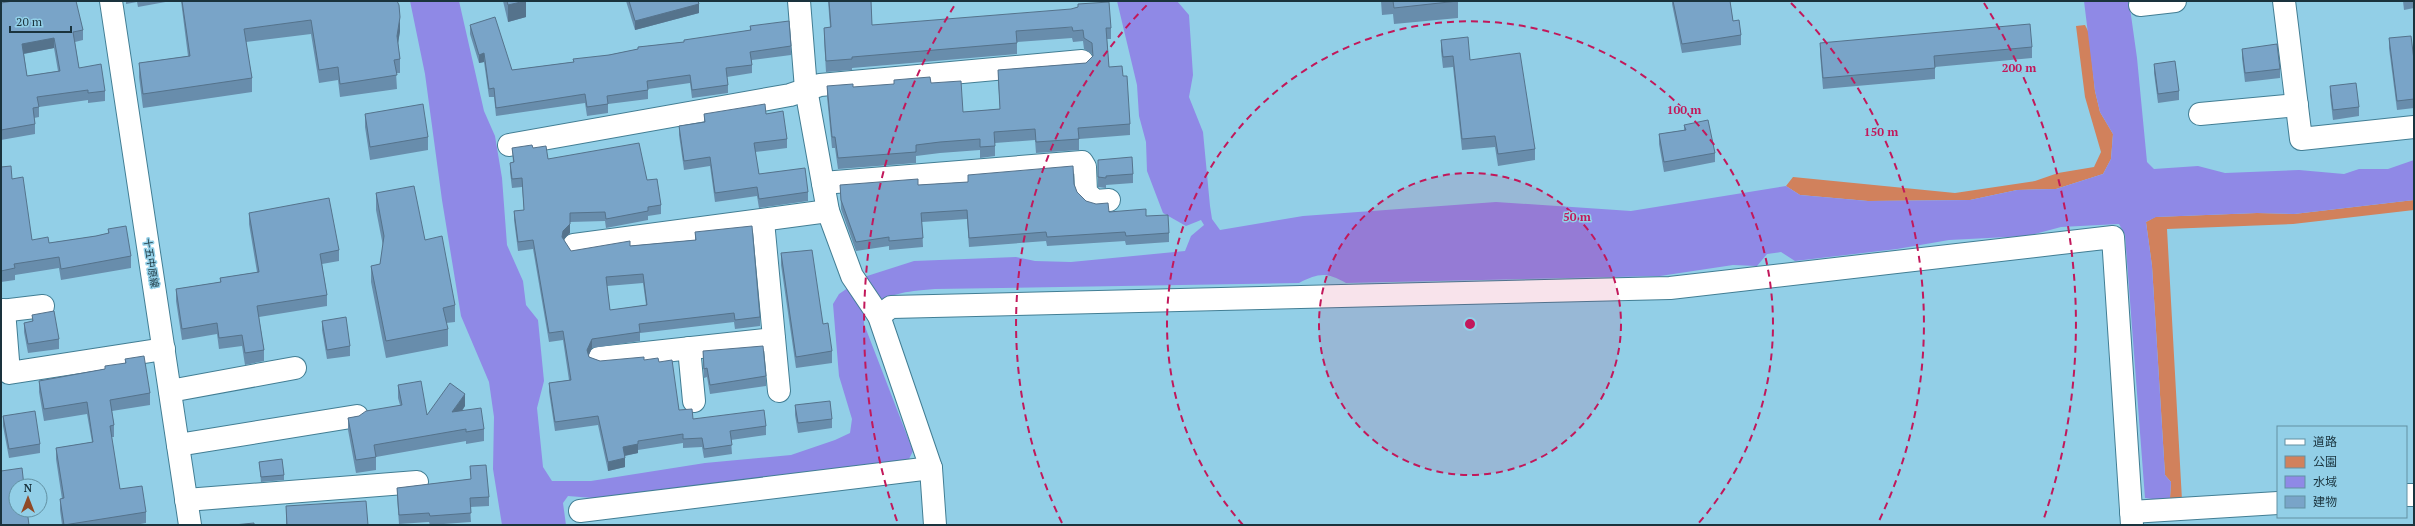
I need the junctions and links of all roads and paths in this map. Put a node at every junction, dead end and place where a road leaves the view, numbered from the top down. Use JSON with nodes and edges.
{"nodes":[{"id":1,"x":111,"y":1,"type":"edge"},
{"id":2,"x":799,"y":1,"type":"edge"},
{"id":3,"x":2175,"y":1,"type":"edge"},
{"id":4,"x":2284,"y":1,"type":"edge"},
{"id":5,"x":2140,"y":5,"type":"dead end"},
{"id":6,"x":1082,"y":61,"type":"dead end"},
{"id":7,"x":806,"y":89,"type":"junction"},
{"id":8,"x":2297,"y":105,"type":"junction"},
{"id":9,"x":2200,"y":114,"type":"dead end"},
{"id":10,"x":2414,"y":127,"type":"edge"},
{"id":11,"x":509,"y":145,"type":"dead end"},
{"id":12,"x":823,"y":183,"type":"junction"},
{"id":13,"x":1109,"y":200,"type":"dead end"},
{"id":14,"x":828,"y":210,"type":"junction"},
{"id":15,"x":763,"y":221,"type":"junction"},
{"id":16,"x":574,"y":246,"type":"dead end"},
{"id":17,"x":43,"y":306,"type":"dead end"},
{"id":18,"x":2,"y":310,"type":"edge"},
{"id":19,"x":878,"y":316,"type":"junction"},
{"id":20,"x":774,"y":339,"type":"junction"},
{"id":21,"x":689,"y":348,"type":"junction"},
{"id":22,"x":164,"y":349,"type":"junction"},
{"id":23,"x":599,"y":358,"type":"dead end"},
{"id":24,"x":295,"y":368,"type":"dead end"},
{"id":25,"x":5,"y":373,"type":"edge"},
{"id":26,"x":170,"y":391,"type":"junction"},
{"id":27,"x":779,"y":391,"type":"dead end"},
{"id":28,"x":694,"y":401,"type":"dead end"},
{"id":29,"x":358,"y":416,"type":"edge"},
{"id":30,"x":178,"y":445,"type":"junction"},
{"id":31,"x":931,"y":468,"type":"junction"},
{"id":32,"x":417,"y":482,"type":"dead end"},
{"id":33,"x":186,"y":500,"type":"junction"},
{"id":34,"x":2277,"y":503,"type":"edge"},
{"id":35,"x":580,"y":512,"type":"dead end"},
{"id":36,"x":2131,"y":519,"type":"edge"},
{"id":37,"x":190,"y":525,"type":"edge"},
{"id":38,"x":935,"y":525,"type":"edge"}],
"edges":[{"from":1,"to":22,"type":"street","name":"十五中原線"},
{"from":2,"to":7,"type":"street"},
{"from":3,"to":5,"type":"street"},
{"from":4,"to":8,"type":"street"},
{"from":6,"to":7,"type":"street"},
{"from":7,"to":11,"type":"street"},
{"from":7,"to":12,"type":"street"},
{"from":8,"to":9,"type":"street"},
{"from":8,"to":10,"type":"street"},
{"from":12,"to":13,"type":"street"},
{"from":12,"to":14,"type":"street"},
{"from":14,"to":15,"type":"street"},
{"from":14,"to":19,"type":"street"},
{"from":15,"to":16,"type":"street"},
{"from":15,"to":20,"type":"street"},
{"from":17,"to":18,"type":"street"},
{"from":18,"to":25,"type":"street"},
{"from":19,"to":31,"type":"street"},
{"from":19,"to":36,"type":"street"},
{"from":20,"to":21,"type":"street"},
{"from":20,"to":27,"type":"street"},
{"from":21,"to":23,"type":"street"},
{"from":21,"to":28,"type":"street"},
{"from":22,"to":25,"type":"street"},
{"from":22,"to":26,"type":"street","name":"十五中原線"},
{"from":24,"to":26,"type":"street"},
{"from":26,"to":30,"type":"street","name":"十五中原線"},
{"from":29,"to":30,"type":"street"},
{"from":30,"to":33,"type":"street","name":"十五中原線"},
{"from":31,"to":35,"type":"street"},
{"from":31,"to":38,"type":"street"},
{"from":32,"to":33,"type":"street"},
{"from":33,"to":37,"type":"street","name":"十五中原線"},
{"from":34,"to":36,"type":"street"}]}
